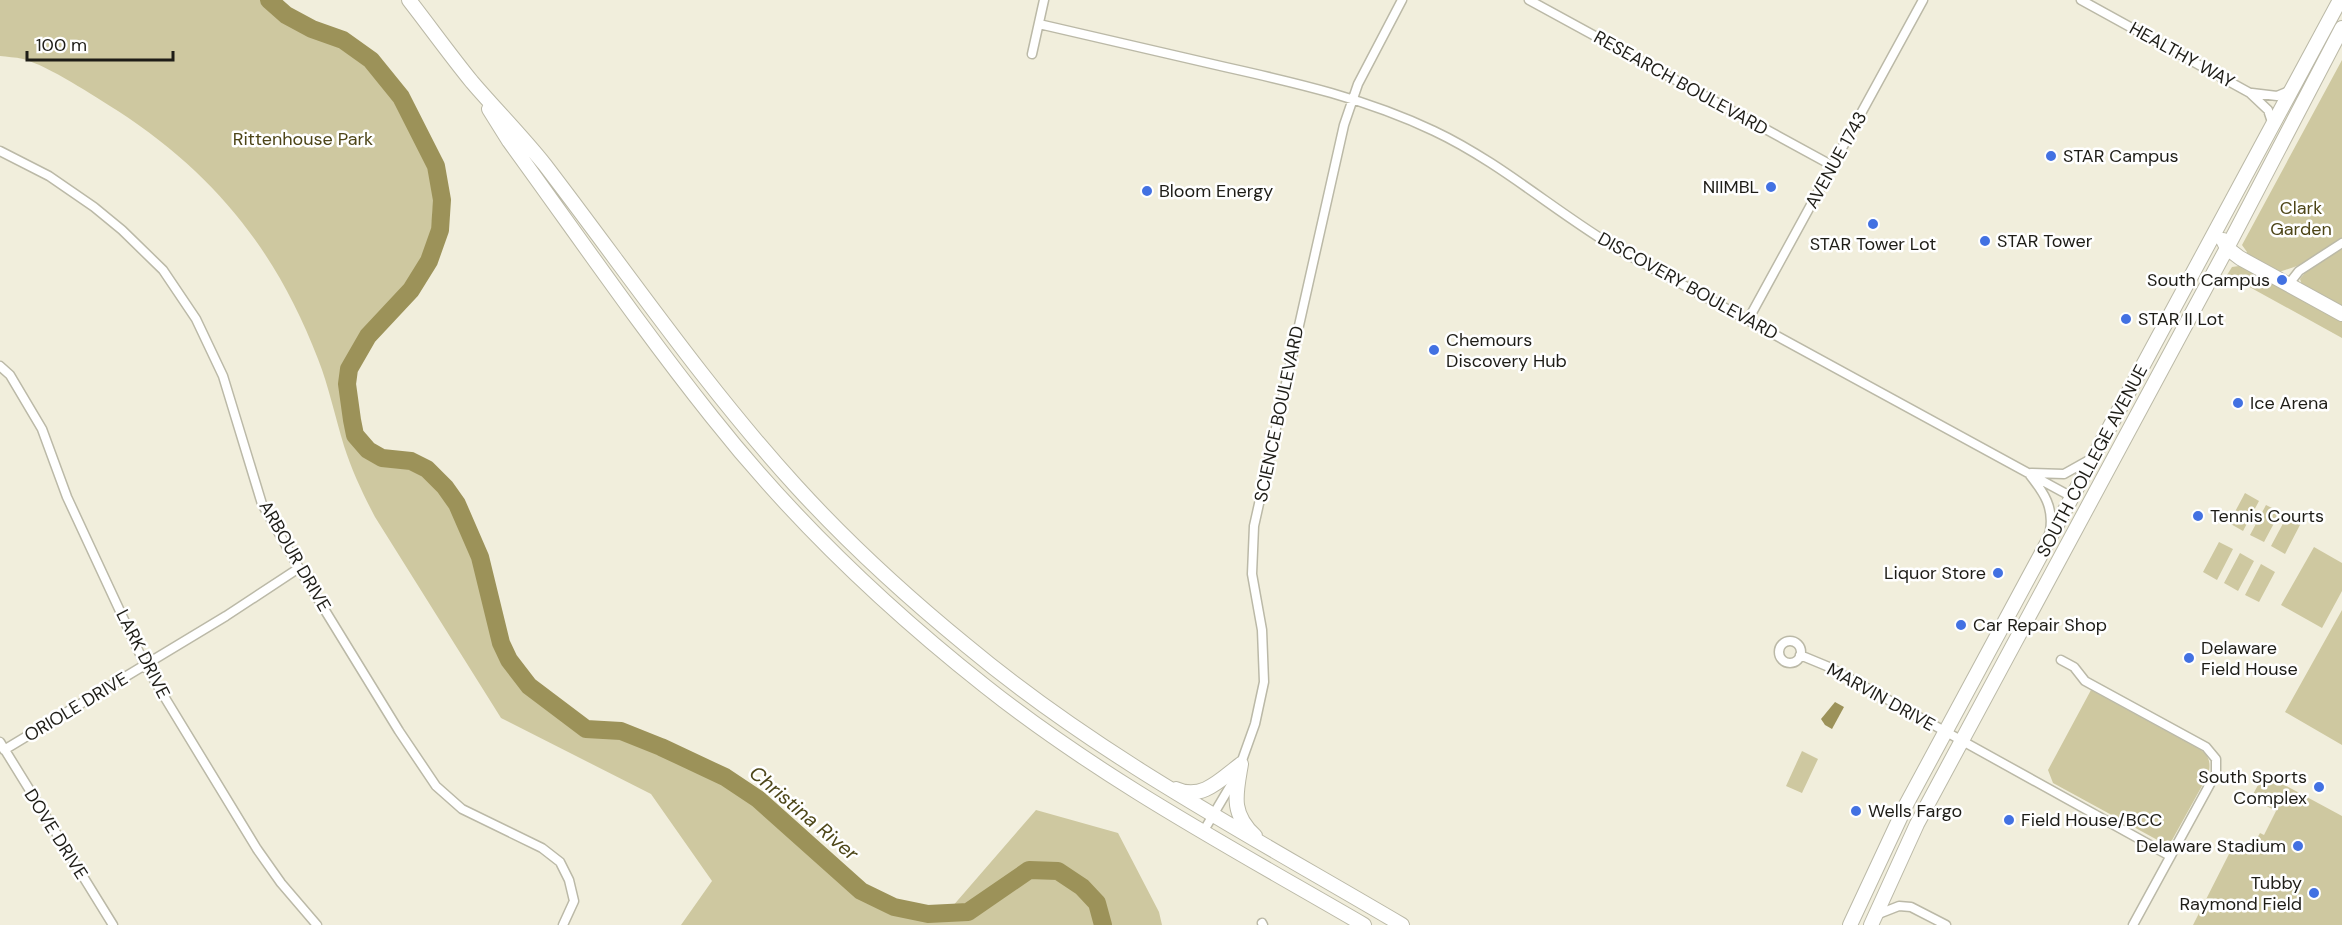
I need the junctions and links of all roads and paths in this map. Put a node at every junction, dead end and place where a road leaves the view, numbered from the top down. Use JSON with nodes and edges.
{"nodes":[{"id":1,"x":409,"y":0,"type":"edge"},
{"id":2,"x":1044,"y":0,"type":"edge"},
{"id":3,"x":1402,"y":0,"type":"edge"},
{"id":4,"x":1529,"y":0,"type":"edge"},
{"id":5,"x":1923,"y":0,"type":"edge"},
{"id":6,"x":2081,"y":0,"type":"edge"},
{"id":7,"x":2340,"y":0,"type":"edge"},
{"id":8,"x":1039,"y":24,"type":"junction"},
{"id":9,"x":2342,"y":28,"type":"edge"},
{"id":10,"x":1032,"y":54,"type":"dead end"},
{"id":11,"x":472,"y":82,"type":"junction"},
{"id":12,"x":2294,"y":87,"type":"junction"},
{"id":13,"x":2250,"y":93,"type":"junction"},
{"id":14,"x":1352,"y":99,"type":"junction"},
{"id":15,"x":2273,"y":125,"type":"junction"},
{"id":16,"x":0,"y":151,"type":"edge"},
{"id":17,"x":1833,"y":166,"type":"junction"},
{"id":18,"x":2218,"y":227,"type":"junction"},
{"id":19,"x":2342,"y":243,"type":"edge"},
{"id":20,"x":2227,"y":248,"type":"junction"},
{"id":21,"x":2288,"y":285,"type":"junction"},
{"id":22,"x":2342,"y":314,"type":"edge"},
{"id":23,"x":1748,"y":320,"type":"junction"},
{"id":24,"x":0,"y":366,"type":"edge"},
{"id":25,"x":2095,"y":455,"type":"junction"},
{"id":26,"x":2028,"y":472,"type":"junction"},
{"id":27,"x":2073,"y":497,"type":"junction"},
{"id":28,"x":2048,"y":543,"type":"junction"},
{"id":29,"x":299,"y":568,"type":"junction"},
{"id":30,"x":1800,"y":655,"type":"dead end"},
{"id":31,"x":2061,"y":660,"type":"dead end"},
{"id":32,"x":145,"y":665,"type":"junction"},
{"id":33,"x":1946,"y":732,"type":"junction"},
{"id":34,"x":1961,"y":741,"type":"junction"},
{"id":35,"x":2,"y":746,"type":"edge"},
{"id":36,"x":1241,"y":764,"type":"junction"},
{"id":37,"x":1150,"y":777,"type":"junction"},
{"id":38,"x":1214,"y":815,"type":"junction"},
{"id":39,"x":1203,"y":832,"type":"junction"},
{"id":40,"x":1273,"y":852,"type":"junction"},
{"id":41,"x":2170,"y":856,"type":"junction"},
{"id":42,"x":1873,"y":920,"type":"edge"},
{"id":43,"x":112,"y":925,"type":"edge"},
{"id":44,"x":317,"y":925,"type":"edge"},
{"id":45,"x":563,"y":925,"type":"edge"},
{"id":46,"x":1364,"y":925,"type":"edge"},
{"id":47,"x":1402,"y":925,"type":"edge"},
{"id":48,"x":1850,"y":925,"type":"edge"},
{"id":49,"x":1946,"y":925,"type":"edge"},
{"id":50,"x":2133,"y":925,"type":"edge"}],
"edges":[{"from":1,"to":11,"type":"main road"},
{"from":2,"to":8,"type":"street"},
{"from":3,"to":14,"type":"street","name":"SCIENCE BOULEVARD"},
{"from":4,"to":17,"type":"street","name":"RESEARCH BOULEVARD"},
{"from":5,"to":17,"type":"street","name":"AVENUE 1743"},
{"from":6,"to":13,"type":"street","name":"HEALTHY WAY"},
{"from":7,"to":12,"type":"main road","name":"SOUTH COLLEGE AVENUE"},
{"from":8,"to":10,"type":"street"},
{"from":8,"to":14,"type":"street","name":"DISCOVERY BOULEVARD"},
{"from":9,"to":20,"type":"main road","name":"SOUTH COLLEGE AVENUE"},
{"from":11,"to":37,"type":"main road"},
{"from":11,"to":39,"type":"main road"},
{"from":12,"to":13,"type":"street","name":"HEALTHY WAY"},
{"from":12,"to":15,"type":"main road","name":"SOUTH COLLEGE AVENUE"},
{"from":13,"to":15,"type":"street","name":"HEALTHY WAY"},
{"from":14,"to":23,"type":"street","name":"DISCOVERY BOULEVARD"},
{"from":14,"to":36,"type":"street","name":"SCIENCE BOULEVARD"},
{"from":15,"to":18,"type":"main road","name":"SOUTH COLLEGE AVENUE"},
{"from":16,"to":29,"type":"street","name":"ARBOUR DRIVE"},
{"from":17,"to":23,"type":"street","name":"AVENUE 1743"},
{"from":18,"to":20,"type":"main road"},
{"from":18,"to":25,"type":"main road","name":"SOUTH COLLEGE AVENUE"},
{"from":19,"to":21,"type":"street"},
{"from":20,"to":21,"type":"main road"},
{"from":20,"to":34,"type":"main road","name":"SOUTH COLLEGE AVENUE"},
{"from":21,"to":22,"type":"main road"},
{"from":23,"to":26,"type":"street","name":"DISCOVERY BOULEVARD"},
{"from":24,"to":32,"type":"street","name":"LARK DRIVE"},
{"from":25,"to":26,"type":"street","name":"DISCOVERY BOULEVARD"},
{"from":25,"to":27,"type":"main road","name":"SOUTH COLLEGE AVENUE"},
{"from":26,"to":27,"type":"street","name":"DISCOVERY BOULEVARD"},
{"from":26,"to":28,"type":"street","name":"DISCOVERY BOULEVARD"},
{"from":27,"to":28,"type":"main road","name":"SOUTH COLLEGE AVENUE"},
{"from":28,"to":33,"type":"main road","name":"SOUTH COLLEGE AVENUE"},
{"from":29,"to":32,"type":"street","name":"ORIOLE DRIVE"},
{"from":29,"to":45,"type":"street","name":"ARBOUR DRIVE"},
{"from":30,"to":33,"type":"street","name":"MARVIN DRIVE"},
{"from":31,"to":41,"type":"street"},
{"from":32,"to":35,"type":"street","name":"ORIOLE DRIVE"},
{"from":32,"to":44,"type":"street","name":"LARK DRIVE"},
{"from":33,"to":34,"type":"street","name":"MARVIN DRIVE"},
{"from":33,"to":48,"type":"main road","name":"SOUTH COLLEGE AVENUE"},
{"from":34,"to":41,"type":"street","name":"MARVIN DRIVE"},
{"from":34,"to":42,"type":"main road","name":"SOUTH COLLEGE AVENUE"},
{"from":35,"to":43,"type":"street","name":"DOVE DRIVE"},
{"from":36,"to":37,"type":"main road"},
{"from":36,"to":38,"type":"street","name":"SCIENCE BOULEVARD"},
{"from":36,"to":40,"type":"main road"},
{"from":37,"to":38,"type":"main road"},
{"from":38,"to":39,"type":"street","name":"SCIENCE BOULEVARD"},
{"from":38,"to":40,"type":"main road"},
{"from":39,"to":46,"type":"main road"},
{"from":40,"to":47,"type":"main road"},
{"from":41,"to":50,"type":"street"},
{"from":42,"to":49,"type":"street"}]}
